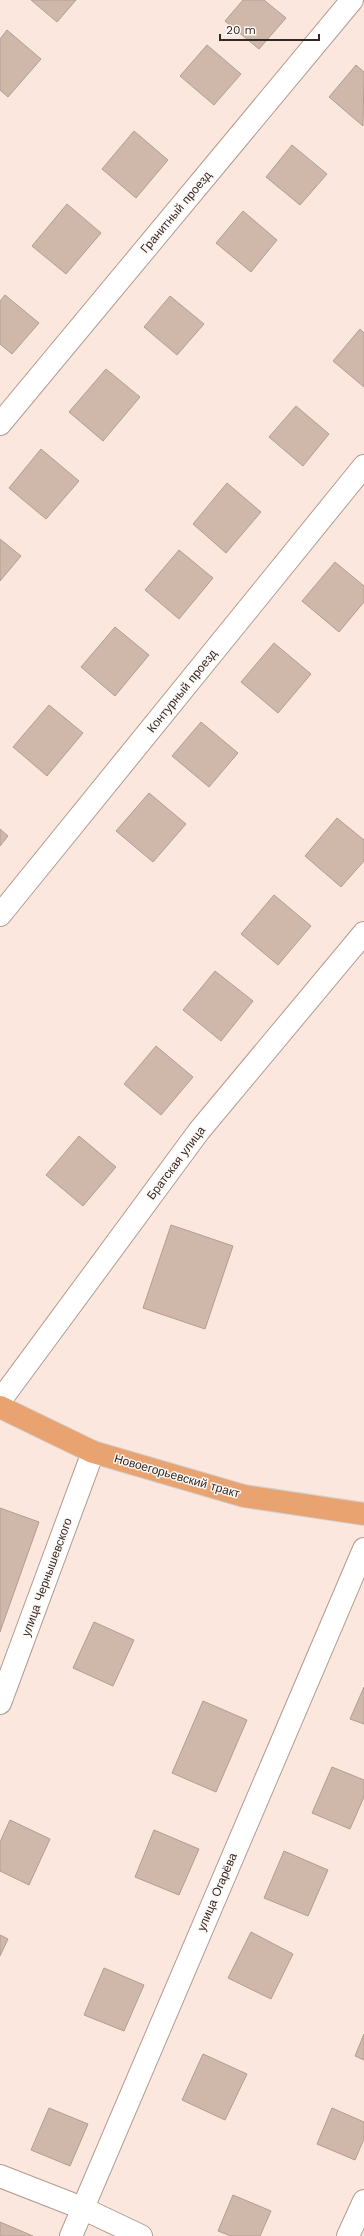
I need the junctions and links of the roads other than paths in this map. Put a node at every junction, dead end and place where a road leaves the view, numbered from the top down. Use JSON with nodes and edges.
{"nodes":[{"id":1,"x":352,"y":0,"type":"edge"},
{"id":2,"x":0,"y":424,"type":"edge"},
{"id":3,"x":364,"y":466,"type":"edge"},
{"id":4,"x":0,"y":915,"type":"edge"},
{"id":5,"x":364,"y":933,"type":"edge"},
{"id":6,"x":0,"y":1401,"type":"edge"},
{"id":7,"x":0,"y":1408,"type":"edge"},
{"id":8,"x":93,"y":1452,"type":"junction"},
{"id":9,"x":364,"y":1514,"type":"edge"},
{"id":10,"x":364,"y":1549,"type":"edge"},
{"id":11,"x":0,"y":1703,"type":"edge"},
{"id":12,"x":0,"y":2176,"type":"edge"},
{"id":13,"x":364,"y":2201,"type":"edge"},
{"id":14,"x":82,"y":2208,"type":"junction"},
{"id":15,"x":71,"y":2236,"type":"edge"},
{"id":16,"x":141,"y":2236,"type":"edge"},
{"id":17,"x":348,"y":2236,"type":"edge"}],
"edges":[{"from":1,"to":2,"type":"street","name":"Гранитный проезд"},
{"from":3,"to":4,"type":"street","name":"Контурный проезд"},
{"from":5,"to":6,"type":"street","name":"Братская улица"},
{"from":7,"to":8,"type":"main road","name":"Новоегорьевский тракт"},
{"from":8,"to":9,"type":"main road","name":"Новоегорьевский тракт"},
{"from":8,"to":11,"type":"street","name":"улица Чернышевского"},
{"from":10,"to":14,"type":"street","name":"улица Огарёва"},
{"from":12,"to":14,"type":"street"},
{"from":13,"to":17,"type":"street"},
{"from":14,"to":15,"type":"street","name":"улица Огарёва"},
{"from":14,"to":16,"type":"street"}]}
